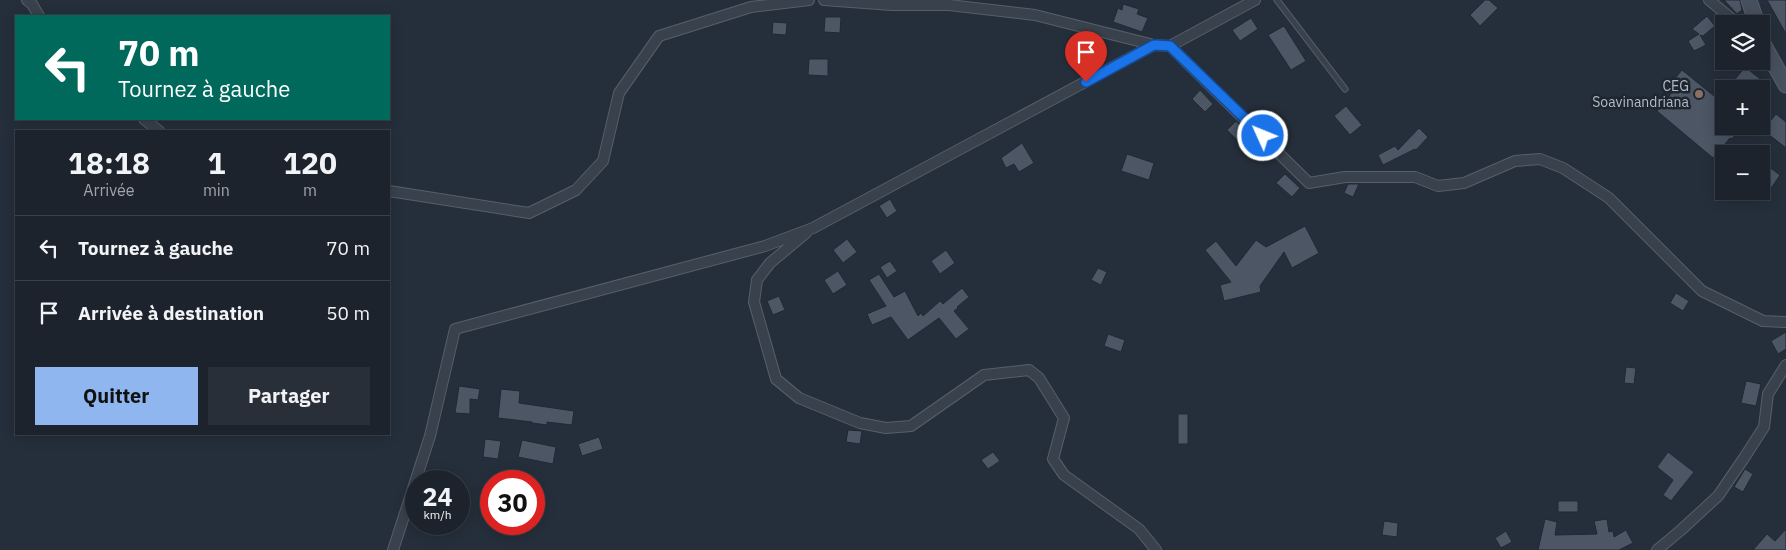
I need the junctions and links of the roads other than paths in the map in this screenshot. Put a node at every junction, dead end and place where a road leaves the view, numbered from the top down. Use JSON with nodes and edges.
{"nodes":[{"id":1,"x":27,"y":0,"type":"edge"},
{"id":2,"x":808,"y":0,"type":"edge"},
{"id":3,"x":824,"y":0,"type":"edge"},
{"id":4,"x":1256,"y":0,"type":"edge"},
{"id":5,"x":1277,"y":0,"type":"edge"},
{"id":6,"x":1709,"y":0,"type":"edge"},
{"id":7,"x":1749,"y":0,"type":"edge"},
{"id":8,"x":38,"y":15,"type":"edge"},
{"id":9,"x":1727,"y":15,"type":"edge"},
{"id":10,"x":1754,"y":15,"type":"edge"},
{"id":11,"x":1154,"y":45,"type":"junction"},
{"id":12,"x":1170,"y":46,"type":"junction"},
{"id":13,"x":1770,"y":56,"type":"edge"},
{"id":14,"x":1786,"y":85,"type":"edge"},
{"id":15,"x":1345,"y":89,"type":"dead end"},
{"id":16,"x":145,"y":120,"type":"edge"},
{"id":17,"x":158,"y":130,"type":"edge"},
{"id":18,"x":390,"y":191,"type":"edge"},
{"id":19,"x":813,"y":228,"type":"junction"},
{"id":20,"x":1786,"y":322,"type":"edge"},
{"id":21,"x":1786,"y":365,"type":"edge"},
{"id":22,"x":393,"y":550,"type":"edge"},
{"id":23,"x":1156,"y":550,"type":"edge"},
{"id":24,"x":1656,"y":550,"type":"edge"}],
"edges":[{"from":1,"to":8,"type":"street"},
{"from":2,"to":18,"type":"street"},
{"from":3,"to":11,"type":"street"},
{"from":4,"to":12,"type":"street"},
{"from":5,"to":15,"type":"lane"},
{"from":6,"to":9,"type":"street"},
{"from":7,"to":10,"type":"main road"},
{"from":11,"to":12,"type":"street"},
{"from":11,"to":19,"type":"street"},
{"from":12,"to":20,"type":"street"},
{"from":13,"to":14,"type":"main road"},
{"from":16,"to":17,"type":"street"},
{"from":19,"to":22,"type":"street"},
{"from":19,"to":23,"type":"street"},
{"from":21,"to":24,"type":"street"}]}
